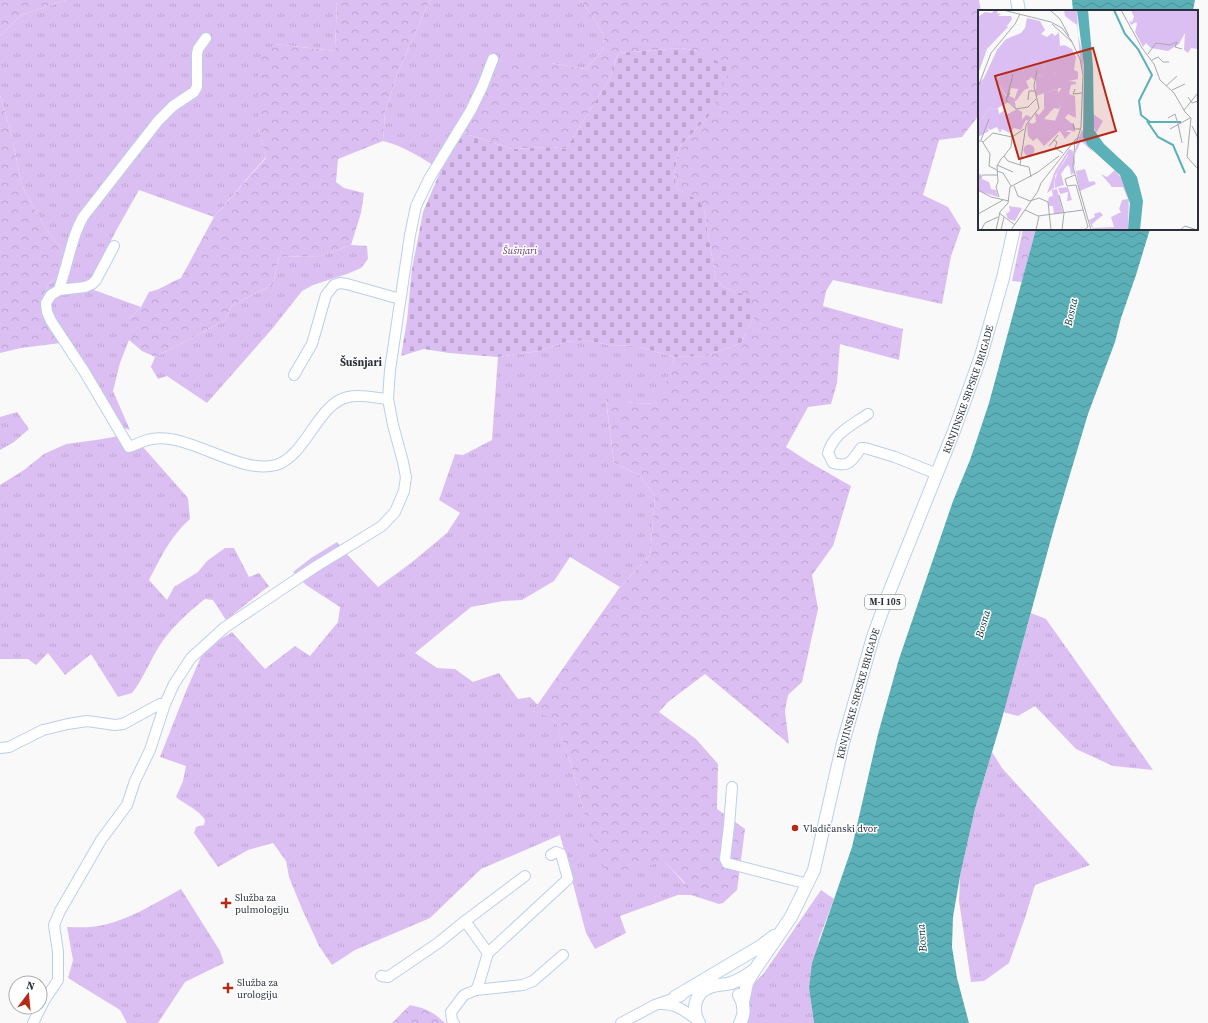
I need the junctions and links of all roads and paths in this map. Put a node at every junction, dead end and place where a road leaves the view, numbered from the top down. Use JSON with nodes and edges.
{"nodes":[{"id":1,"x":1017,"y":0,"type":"edge"},
{"id":2,"x":1019,"y":10,"type":"edge"},
{"id":3,"x":206,"y":38,"type":"dead end"},
{"id":4,"x":493,"y":59,"type":"dead end"},
{"id":5,"x":1014,"y":230,"type":"edge"},
{"id":6,"x":114,"y":246,"type":"dead end"},
{"id":7,"x":59,"y":290,"type":"junction"},
{"id":8,"x":400,"y":299,"type":"junction"},
{"id":9,"x":294,"y":375,"type":"dead end"},
{"id":10,"x":388,"y":399,"type":"junction"},
{"id":11,"x":868,"y":414,"type":"dead end"},
{"id":12,"x":937,"y":474,"type":"junction"},
{"id":13,"x":165,"y":704,"type":"junction"},
{"id":14,"x":0,"y":748,"type":"edge"},
{"id":15,"x":732,"y":787,"type":"dead end"},
{"id":16,"x":551,"y":855,"type":"dead end"},
{"id":17,"x":525,"y":876,"type":"dead end"},
{"id":18,"x":808,"y":884,"type":"junction"},
{"id":19,"x":465,"y":921,"type":"junction"},
{"id":20,"x":782,"y":929,"type":"junction"},
{"id":21,"x":488,"y":953,"type":"junction"},
{"id":22,"x":563,"y":955,"type":"dead end"},
{"id":23,"x":754,"y":971,"type":"junction"},
{"id":24,"x":381,"y":976,"type":"dead end"},
{"id":25,"x":722,"y":985,"type":"junction"},
{"id":26,"x":476,"y":990,"type":"junction"},
{"id":27,"x":704,"y":990,"type":"junction"},
{"id":28,"x":675,"y":997,"type":"junction"},
{"id":29,"x":743,"y":1002,"type":"junction"},
{"id":30,"x":655,"y":1005,"type":"junction"},
{"id":31,"x":698,"y":1022,"type":"edge"},
{"id":32,"x":33,"y":1023,"type":"edge"},
{"id":33,"x":454,"y":1023,"type":"edge"},
{"id":34,"x":621,"y":1023,"type":"edge"},
{"id":35,"x":740,"y":1023,"type":"edge"}],
"edges":[{"from":1,"to":2,"type":"main road"},
{"from":3,"to":7,"type":"street"},
{"from":4,"to":8,"type":"street"},
{"from":5,"to":12,"type":"main road","name":"KRNJINSKE SRPSKE BRIGADE","number":"M-I 105"},
{"from":6,"to":7,"type":"street"},
{"from":7,"to":10,"type":"street"},
{"from":8,"to":9,"type":"street"},
{"from":8,"to":10,"type":"street"},
{"from":10,"to":13,"type":"street"},
{"from":11,"to":12,"type":"street"},
{"from":12,"to":18,"type":"main road","name":"KRNJINSKE SRPSKE BRIGADE","number":"M-I 105"},
{"from":13,"to":14,"type":"street"},
{"from":13,"to":32,"type":"street"},
{"from":15,"to":18,"type":"street"},
{"from":16,"to":21,"type":"street"},
{"from":17,"to":19,"type":"street"},
{"from":18,"to":20,"type":"main road","name":"KRNJINSKE SRPSKE BRIGADE","number":"M-I 105"},
{"from":19,"to":21,"type":"street"},
{"from":19,"to":24,"type":"street"},
{"from":20,"to":23,"type":"main road","name":"KRNJINSKE SRPSKE BRIGADE","number":"M-I 105"},
{"from":20,"to":28,"type":"main road"},
{"from":21,"to":26,"type":"street"},
{"from":22,"to":26,"type":"street"},
{"from":23,"to":25,"type":"main road","number":"M-I 105"},
{"from":23,"to":29,"type":"main road","number":"M-I 105"},
{"from":25,"to":27,"type":"main road","number":"M-I 105"},
{"from":25,"to":29,"type":"main road"},
{"from":26,"to":33,"type":"street"},
{"from":27,"to":28,"type":"street"},
{"from":27,"to":31,"type":"main road"},
{"from":28,"to":30,"type":"street"},
{"from":29,"to":35,"type":"main road","number":"M-I 105"},
{"from":30,"to":31,"type":"street"},
{"from":30,"to":34,"type":"street"}]}
